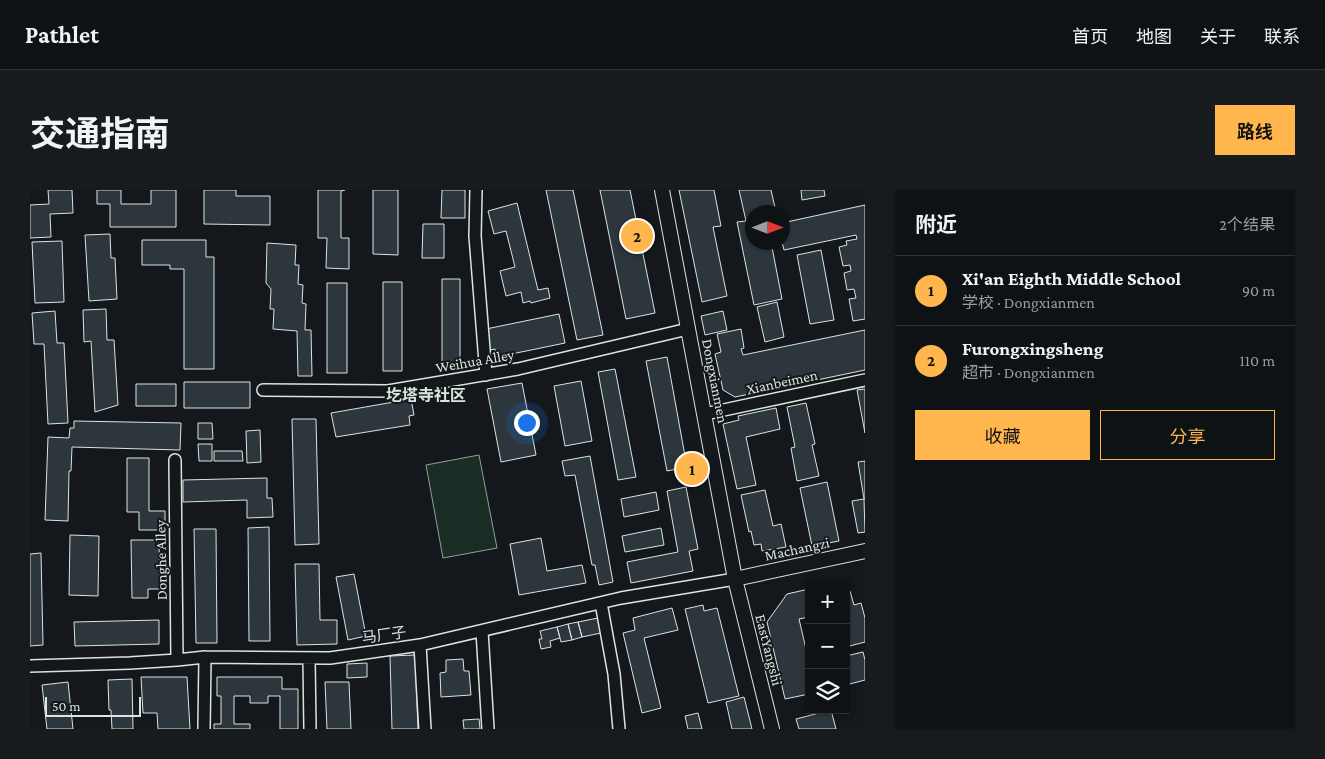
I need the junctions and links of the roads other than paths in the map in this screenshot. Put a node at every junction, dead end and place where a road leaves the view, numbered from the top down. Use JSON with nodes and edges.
{"nodes":[{"id":1,"x":476,"y":190,"type":"edge"},
{"id":2,"x":662,"y":190,"type":"edge"},
{"id":3,"x":688,"y":329,"type":"junction"},
{"id":4,"x":486,"y":375,"type":"junction"},
{"id":5,"x":865,"y":380,"type":"edge"},
{"id":6,"x":263,"y":390,"type":"dead end"},
{"id":7,"x":705,"y":414,"type":"junction"},
{"id":8,"x":175,"y":460,"type":"dead end"},
{"id":9,"x":865,"y":551,"type":"edge"},
{"id":10,"x":735,"y":578,"type":"junction"},
{"id":11,"x":601,"y":603,"type":"junction"},
{"id":12,"x":482,"y":631,"type":"junction"},
{"id":13,"x":420,"y":645,"type":"junction"},
{"id":14,"x":205,"y":657,"type":"junction"},
{"id":15,"x":309,"y":659,"type":"junction"},
{"id":16,"x":177,"y":660,"type":"junction"},
{"id":17,"x":30,"y":666,"type":"edge"},
{"id":18,"x":204,"y":729,"type":"edge"},
{"id":19,"x":310,"y":729,"type":"edge"},
{"id":20,"x":425,"y":729,"type":"edge"},
{"id":21,"x":488,"y":729,"type":"edge"},
{"id":22,"x":619,"y":729,"type":"edge"},
{"id":23,"x":772,"y":729,"type":"edge"}],
"edges":[{"from":1,"to":4,"type":"street"},
{"from":2,"to":3,"type":"street","name":"Dongxianmen"},
{"from":3,"to":4,"type":"street","name":"Weihua Alley"},
{"from":3,"to":7,"type":"street","name":"Dongxianmen"},
{"from":4,"to":6,"type":"street","name":"Weihua Alley"},
{"from":5,"to":7,"type":"street","name":"Xianbeimen"},
{"from":7,"to":10,"type":"street","name":"Dongxianmen"},
{"from":8,"to":16,"type":"street","name":"Donghe Alley"},
{"from":9,"to":10,"type":"street","name":"Machangzi"},
{"from":10,"to":11,"type":"street","name":"马厂子"},
{"from":10,"to":23,"type":"street","name":"EastYangshi"},
{"from":11,"to":12,"type":"street","name":"马厂子"},
{"from":11,"to":22,"type":"street"},
{"from":12,"to":13,"type":"street","name":"马厂子"},
{"from":12,"to":21,"type":"street"},
{"from":13,"to":15,"type":"street","name":"马厂子"},
{"from":13,"to":20,"type":"street"},
{"from":14,"to":15,"type":"street","name":"马厂子"},
{"from":14,"to":16,"type":"street","name":"马厂子"},
{"from":14,"to":18,"type":"street"},
{"from":15,"to":19,"type":"street"},
{"from":16,"to":17,"type":"street","name":"马厂子"}]}
